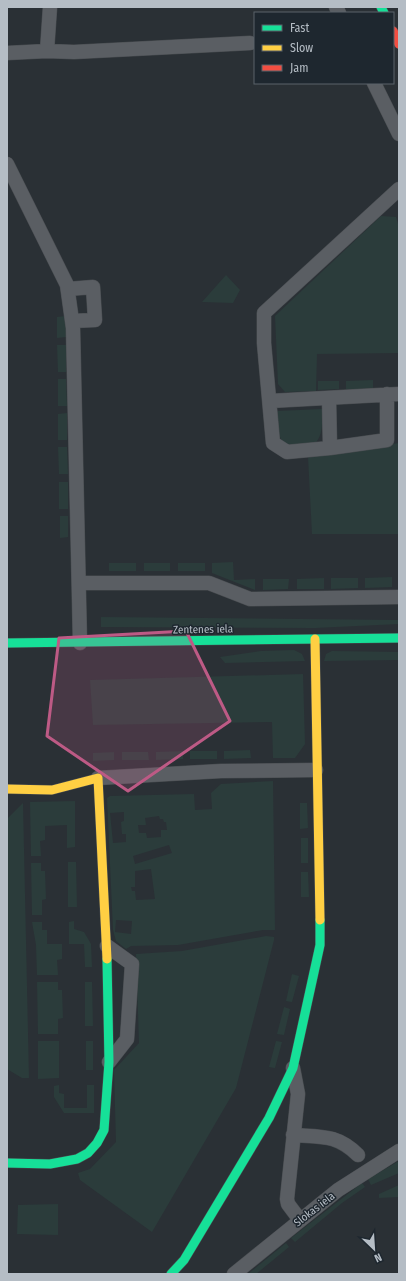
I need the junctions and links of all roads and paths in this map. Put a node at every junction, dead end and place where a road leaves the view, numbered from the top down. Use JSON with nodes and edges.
{"nodes":[{"id":1,"x":50,"y":7,"type":"edge"},
{"id":2,"x":394,"y":34,"type":"edge"},
{"id":3,"x":250,"y":43,"type":"dead end"},
{"id":4,"x":399,"y":44,"type":"edge"},
{"id":5,"x":47,"y":51,"type":"junction"},
{"id":6,"x":7,"y":53,"type":"edge"},
{"id":7,"x":374,"y":84,"type":"edge"},
{"id":8,"x":399,"y":134,"type":"edge"},
{"id":9,"x":7,"y":164,"type":"edge"},
{"id":10,"x":399,"y":189,"type":"edge"},
{"id":11,"x":68,"y":289,"type":"junction"},
{"id":12,"x":72,"y":321,"type":"junction"},
{"id":13,"x":393,"y":394,"type":"edge"},
{"id":14,"x":329,"y":398,"type":"junction"},
{"id":15,"x":270,"y":401,"type":"junction"},
{"id":16,"x":330,"y":448,"type":"junction"},
{"id":17,"x":79,"y":583,"type":"junction"},
{"id":18,"x":399,"y":597,"type":"edge"},
{"id":19,"x":399,"y":638,"type":"edge"},
{"id":20,"x":315,"y":639,"type":"junction"},
{"id":21,"x":7,"y":643,"type":"edge"},
{"id":22,"x":80,"y":643,"type":"junction"},
{"id":23,"x":316,"y":770,"type":"junction"},
{"id":24,"x":98,"y":778,"type":"junction"},
{"id":25,"x":7,"y":789,"type":"edge"},
{"id":26,"x":107,"y":946,"type":"junction"},
{"id":27,"x":109,"y":1062,"type":"junction"},
{"id":28,"x":293,"y":1068,"type":"junction"},
{"id":29,"x":293,"y":1135,"type":"junction"},
{"id":30,"x":399,"y":1151,"type":"edge"},
{"id":31,"x":358,"y":1155,"type":"dead end"},
{"id":32,"x":7,"y":1163,"type":"edge"},
{"id":33,"x":300,"y":1220,"type":"junction"},
{"id":34,"x":171,"y":1274,"type":"edge"},
{"id":35,"x":234,"y":1274,"type":"edge"}],
"edges":[{"from":1,"to":5,"type":"street"},
{"from":2,"to":4,"type":"street"},
{"from":3,"to":5,"type":"street"},
{"from":5,"to":6,"type":"street"},
{"from":7,"to":8,"type":"street"},
{"from":9,"to":11,"type":"street"},
{"from":10,"to":15,"type":"street"},
{"from":11,"to":12,"type":"street"},
{"from":11,"to":12,"type":"street"},
{"from":12,"to":17,"type":"street"},
{"from":13,"to":14,"type":"street"},
{"from":13,"to":16,"type":"street"},
{"from":14,"to":15,"type":"street"},
{"from":14,"to":16,"type":"street"},
{"from":15,"to":16,"type":"street"},
{"from":17,"to":18,"type":"street"},
{"from":17,"to":22,"type":"street"},
{"from":19,"to":20,"type":"street","name":"Zentenes iela"},
{"from":20,"to":22,"type":"street","name":"Zentenes iela"},
{"from":20,"to":23,"type":"street"},
{"from":21,"to":22,"type":"street","name":"Zentenes iela"},
{"from":23,"to":24,"type":"street"},
{"from":23,"to":28,"type":"street"},
{"from":24,"to":25,"type":"street"},
{"from":24,"to":26,"type":"street"},
{"from":26,"to":27,"type":"street"},
{"from":26,"to":27,"type":"street"},
{"from":27,"to":32,"type":"street"},
{"from":28,"to":29,"type":"street"},
{"from":28,"to":34,"type":"street"},
{"from":29,"to":31,"type":"street"},
{"from":29,"to":33,"type":"street"},
{"from":30,"to":33,"type":"street","name":"Slokas iela"},
{"from":33,"to":35,"type":"street","name":"Slokas iela"}]}
